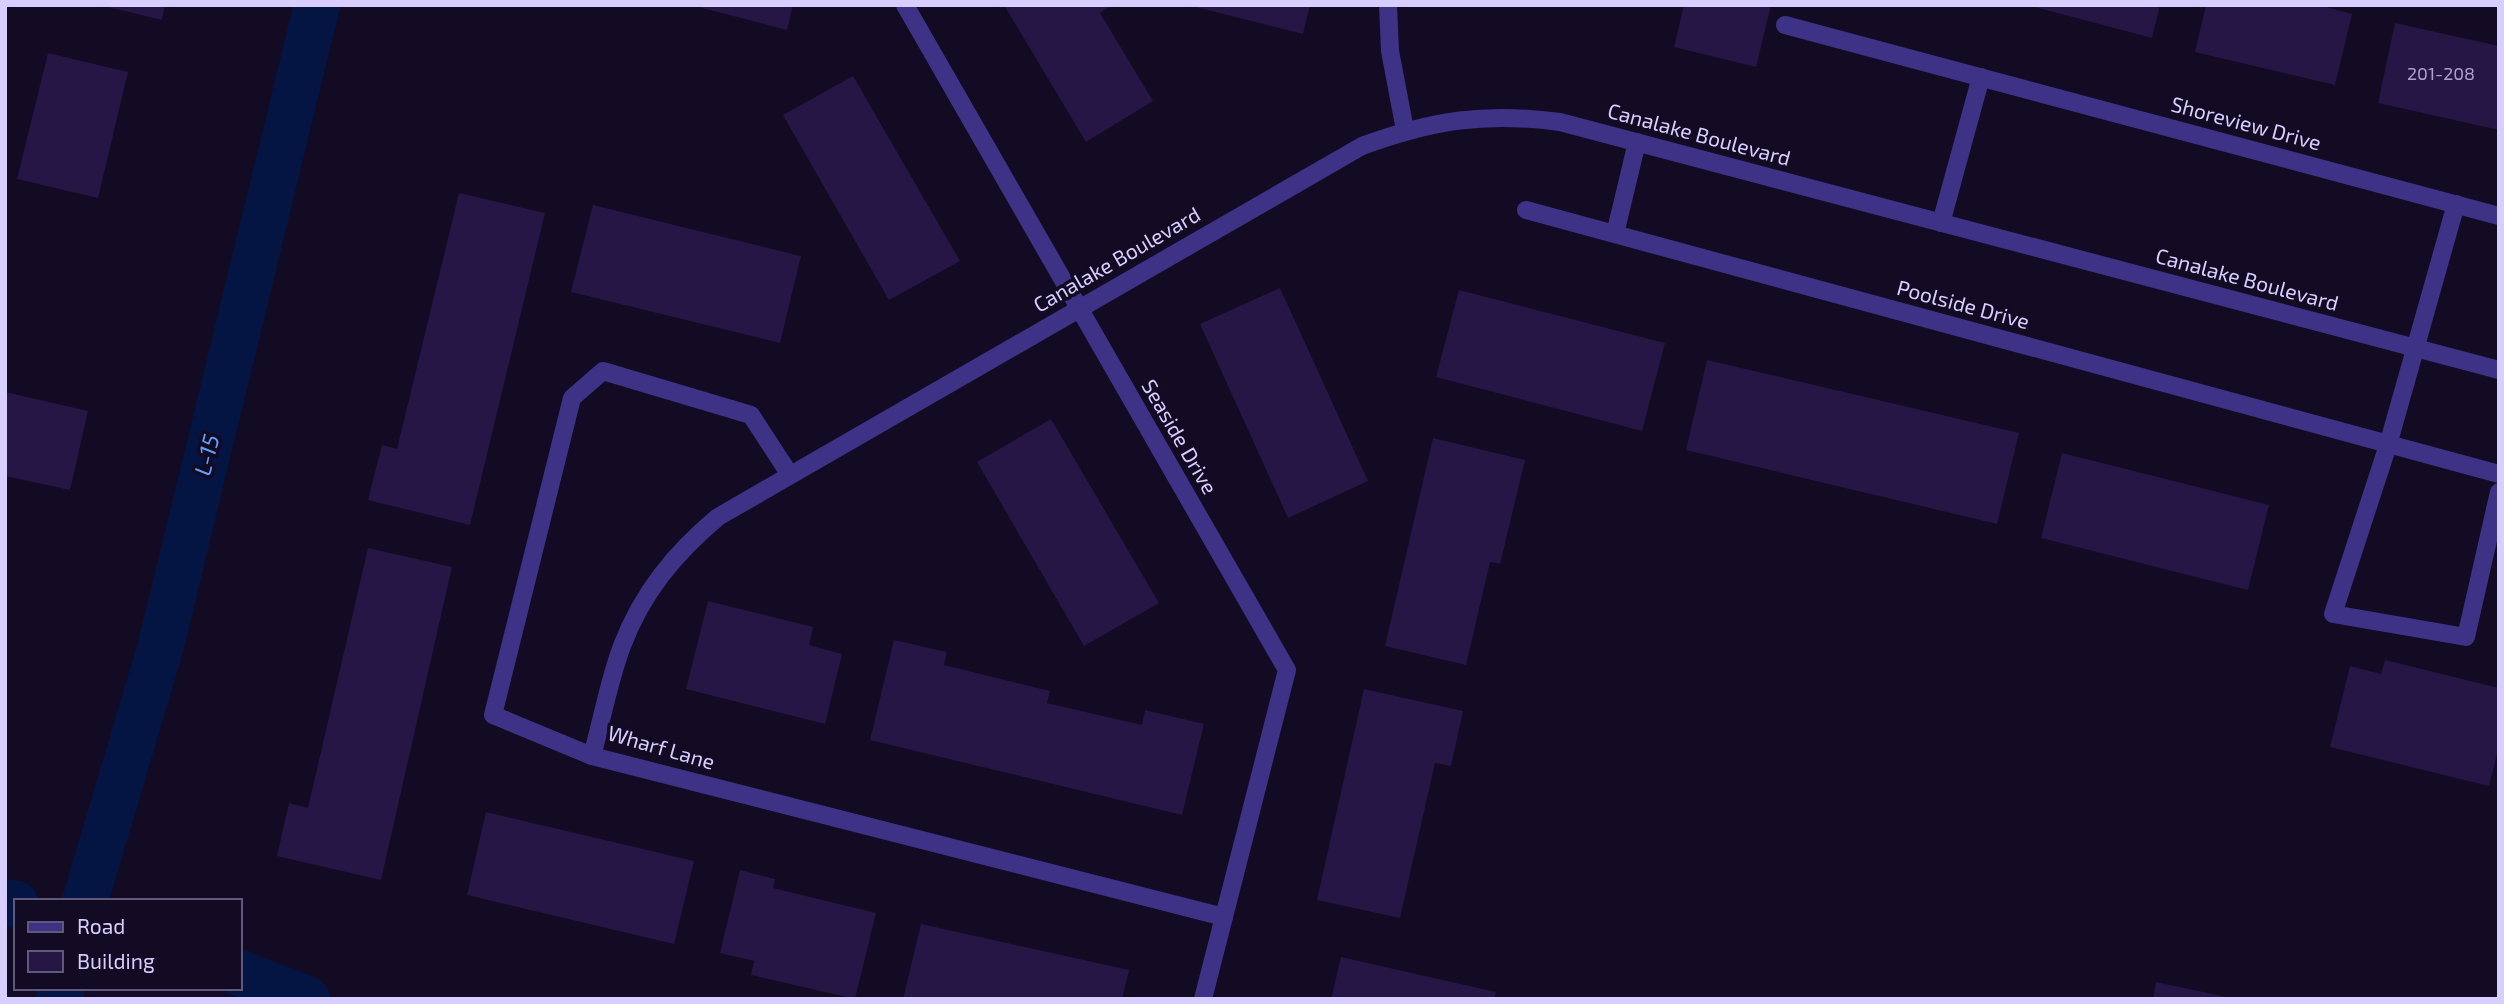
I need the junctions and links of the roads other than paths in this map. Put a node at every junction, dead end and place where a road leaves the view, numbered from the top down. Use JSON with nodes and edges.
{"nodes":[{"id":1,"x":905,"y":5,"type":"edge"},
{"id":2,"x":1388,"y":5,"type":"edge"},
{"id":3,"x":1785,"y":25,"type":"dead end"},
{"id":4,"x":1981,"y":77,"type":"junction"},
{"id":5,"x":1405,"y":130,"type":"junction"},
{"id":6,"x":1637,"y":142,"type":"junction"},
{"id":7,"x":2456,"y":204,"type":"junction"},
{"id":8,"x":1526,"y":210,"type":"dead end"},
{"id":9,"x":2499,"y":216,"type":"edge"},
{"id":10,"x":1941,"y":223,"type":"junction"},
{"id":11,"x":1615,"y":234,"type":"junction"},
{"id":12,"x":1078,"y":308,"type":"junction"},
{"id":13,"x":2414,"y":347,"type":"junction"},
{"id":14,"x":2499,"y":370,"type":"edge"},
{"id":15,"x":934,"y":392,"type":"joint"},
{"id":16,"x":2388,"y":445,"type":"junction"},
{"id":17,"x":2499,"y":474,"type":"edge"},
{"id":18,"x":790,"y":475,"type":"junction"},
{"id":19,"x":2499,"y":492,"type":"edge"},
{"id":20,"x":592,"y":756,"type":"junction"},
{"id":21,"x":1224,"y":917,"type":"junction"},
{"id":22,"x":1203,"y":999,"type":"edge"}],
"edges":[{"from":1,"to":12,"type":"street","name":"Seaside Drive"},
{"from":2,"to":5,"type":"street"},
{"from":3,"to":4,"type":"street","name":"Shoreview Drive"},
{"from":4,"to":7,"type":"street","name":"Shoreview Drive"},
{"from":4,"to":10,"type":"street"},
{"from":5,"to":6,"type":"street","name":"Canalake Boulevard"},
{"from":5,"to":12,"type":"street","name":"Canalake Boulevard"},
{"from":6,"to":10,"type":"street","name":"Canalake Boulevard"},
{"from":6,"to":11,"type":"street"},
{"from":7,"to":9,"type":"street","name":"Shoreview Drive"},
{"from":7,"to":13,"type":"street"},
{"from":8,"to":11,"type":"street","name":"Poolside Drive"},
{"from":10,"to":13,"type":"street","name":"Canalake Boulevard"},
{"from":11,"to":16,"type":"street","name":"Poolside Drive"},
{"from":12,"to":15,"type":"street","name":"Canalake Boulevard"},
{"from":12,"to":21,"type":"street","name":"Seaside Drive"},
{"from":13,"to":14,"type":"street","name":"Canalake Boulevard"},
{"from":13,"to":16,"type":"street"},
{"from":15,"to":18,"type":"street","name":"Wharf Lane"},
{"from":16,"to":17,"type":"street","name":"Poolside Drive"},
{"from":16,"to":19,"type":"street"},
{"from":18,"to":20,"type":"street","name":"Wharf Lane"},
{"from":18,"to":20,"type":"street"},
{"from":20,"to":21,"type":"street","name":"Wharf Lane"},
{"from":21,"to":22,"type":"street","name":"Seaside Drive"}]}
